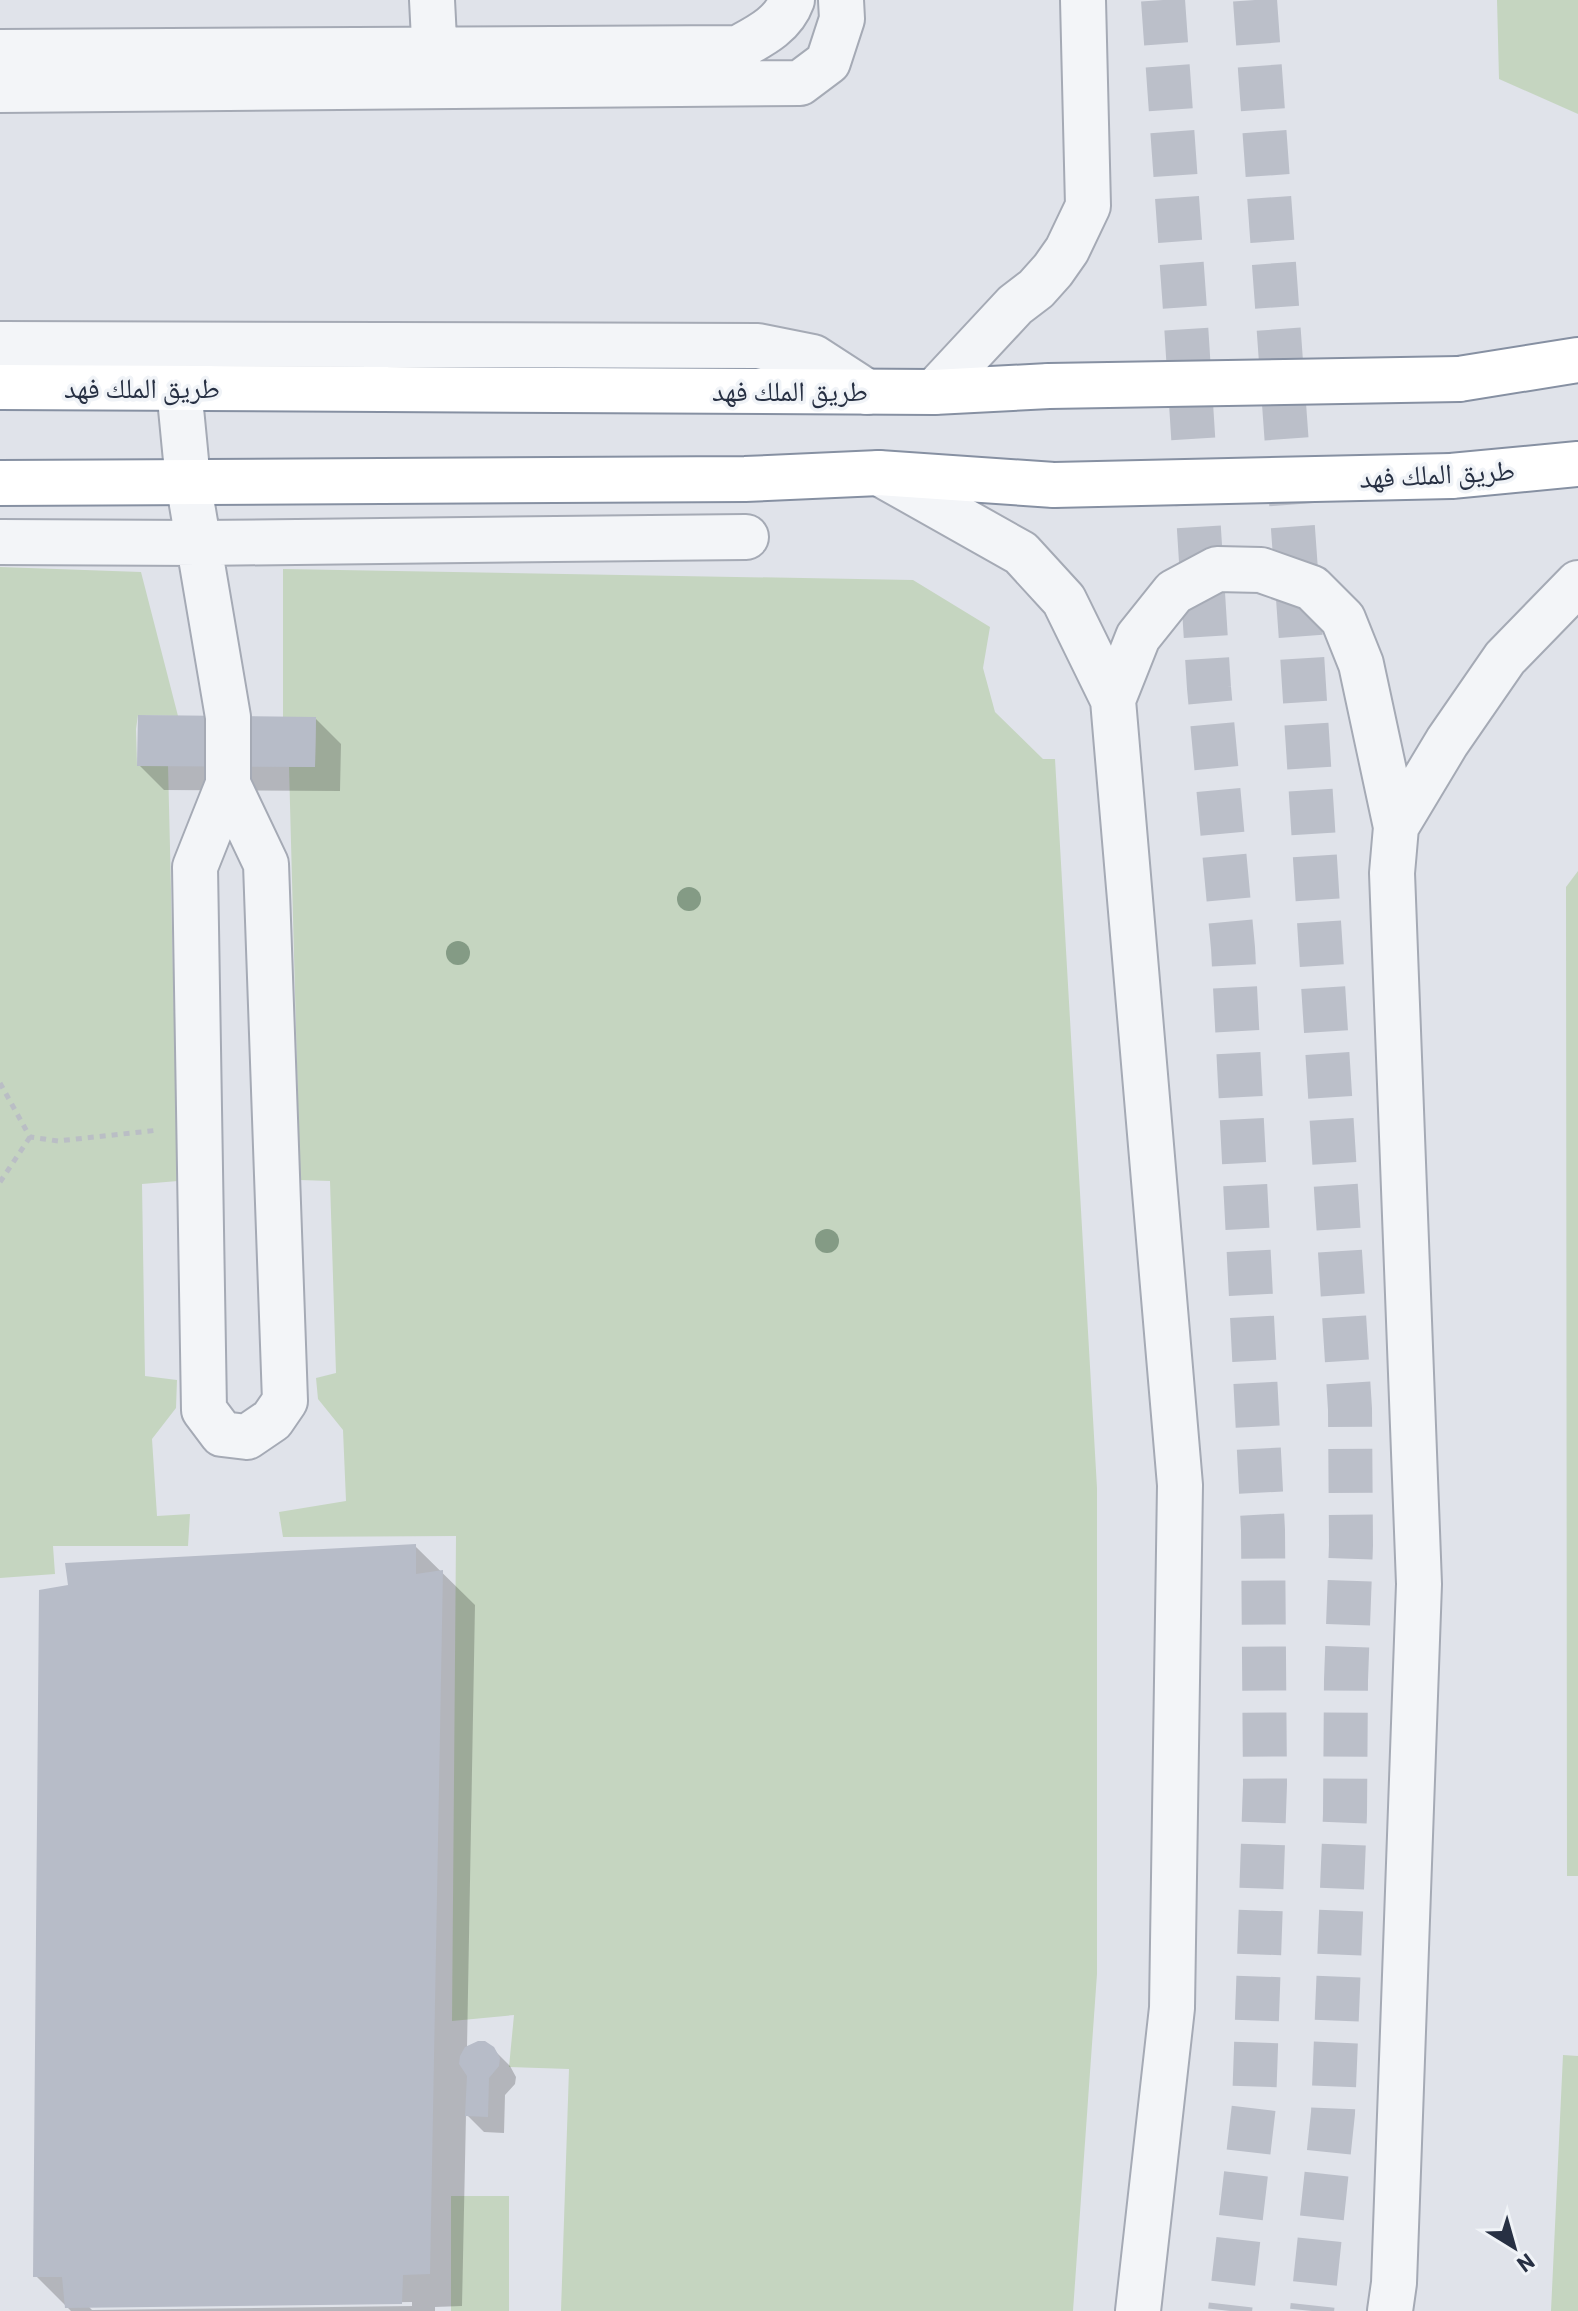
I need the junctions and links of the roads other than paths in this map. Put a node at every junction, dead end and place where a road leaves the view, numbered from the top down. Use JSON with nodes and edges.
{"nodes":[{"id":1,"x":432,"y":0,"type":"edge"},
{"id":2,"x":792,"y":0,"type":"edge"},
{"id":3,"x":841,"y":0,"type":"edge"},
{"id":4,"x":1083,"y":0,"type":"edge"},
{"id":5,"x":0,"y":52,"type":"edge"},
{"id":6,"x":435,"y":68,"type":"junction"},
{"id":7,"x":0,"y":90,"type":"edge"},
{"id":8,"x":0,"y":344,"type":"edge"},
{"id":9,"x":1578,"y":360,"type":"edge"},
{"id":10,"x":0,"y":387,"type":"edge"},
{"id":11,"x":179,"y":388,"type":"junction"},
{"id":12,"x":867,"y":392,"type":"junction"},
{"id":13,"x":934,"y":392,"type":"junction"},
{"id":14,"x":1578,"y":464,"type":"edge"},
{"id":15,"x":879,"y":473,"type":"junction"},
{"id":16,"x":188,"y":481,"type":"junction"},
{"id":17,"x":0,"y":483,"type":"edge"},
{"id":18,"x":746,"y":537,"type":"dead end"},
{"id":19,"x":0,"y":542,"type":"edge"},
{"id":20,"x":199,"y":543,"type":"junction"},
{"id":21,"x":1578,"y":583,"type":"edge"},
{"id":22,"x":1113,"y":700,"type":"junction"},
{"id":23,"x":228,"y":784,"type":"junction"},
{"id":24,"x":1396,"y":827,"type":"junction"},
{"id":25,"x":1138,"y":2311,"type":"edge"},
{"id":26,"x":1390,"y":2311,"type":"edge"}],
"edges":[{"from":1,"to":6,"type":"street"},
{"from":2,"to":6,"type":"street"},
{"from":3,"to":6,"type":"street"},
{"from":4,"to":13,"type":"street"},
{"from":5,"to":6,"type":"street"},
{"from":6,"to":7,"type":"street"},
{"from":8,"to":12,"type":"street"},
{"from":9,"to":13,"type":"highway","name":"طريق الملك فهد","bridge":true},
{"from":10,"to":11,"type":"highway","name":"طريق الملك فهد"},
{"from":11,"to":12,"type":"highway","name":"طريق الملك فهد"},
{"from":11,"to":16,"type":"street"},
{"from":12,"to":13,"type":"highway","name":"طريق الملك فهد"},
{"from":14,"to":15,"type":"highway","name":"طريق الملك فهد","bridge":true},
{"from":15,"to":16,"type":"highway","name":"طريق الملك فهد"},
{"from":15,"to":22,"type":"street"},
{"from":16,"to":17,"type":"highway","name":"طريق الملك فهد"},
{"from":16,"to":20,"type":"street"},
{"from":18,"to":20,"type":"street"},
{"from":19,"to":20,"type":"street"},
{"from":20,"to":23,"type":"street"},
{"from":21,"to":24,"type":"street"},
{"from":22,"to":24,"type":"street"},
{"from":22,"to":25,"type":"street"},
{"from":23,"to":23,"type":"street"},
{"from":24,"to":26,"type":"street"}]}
